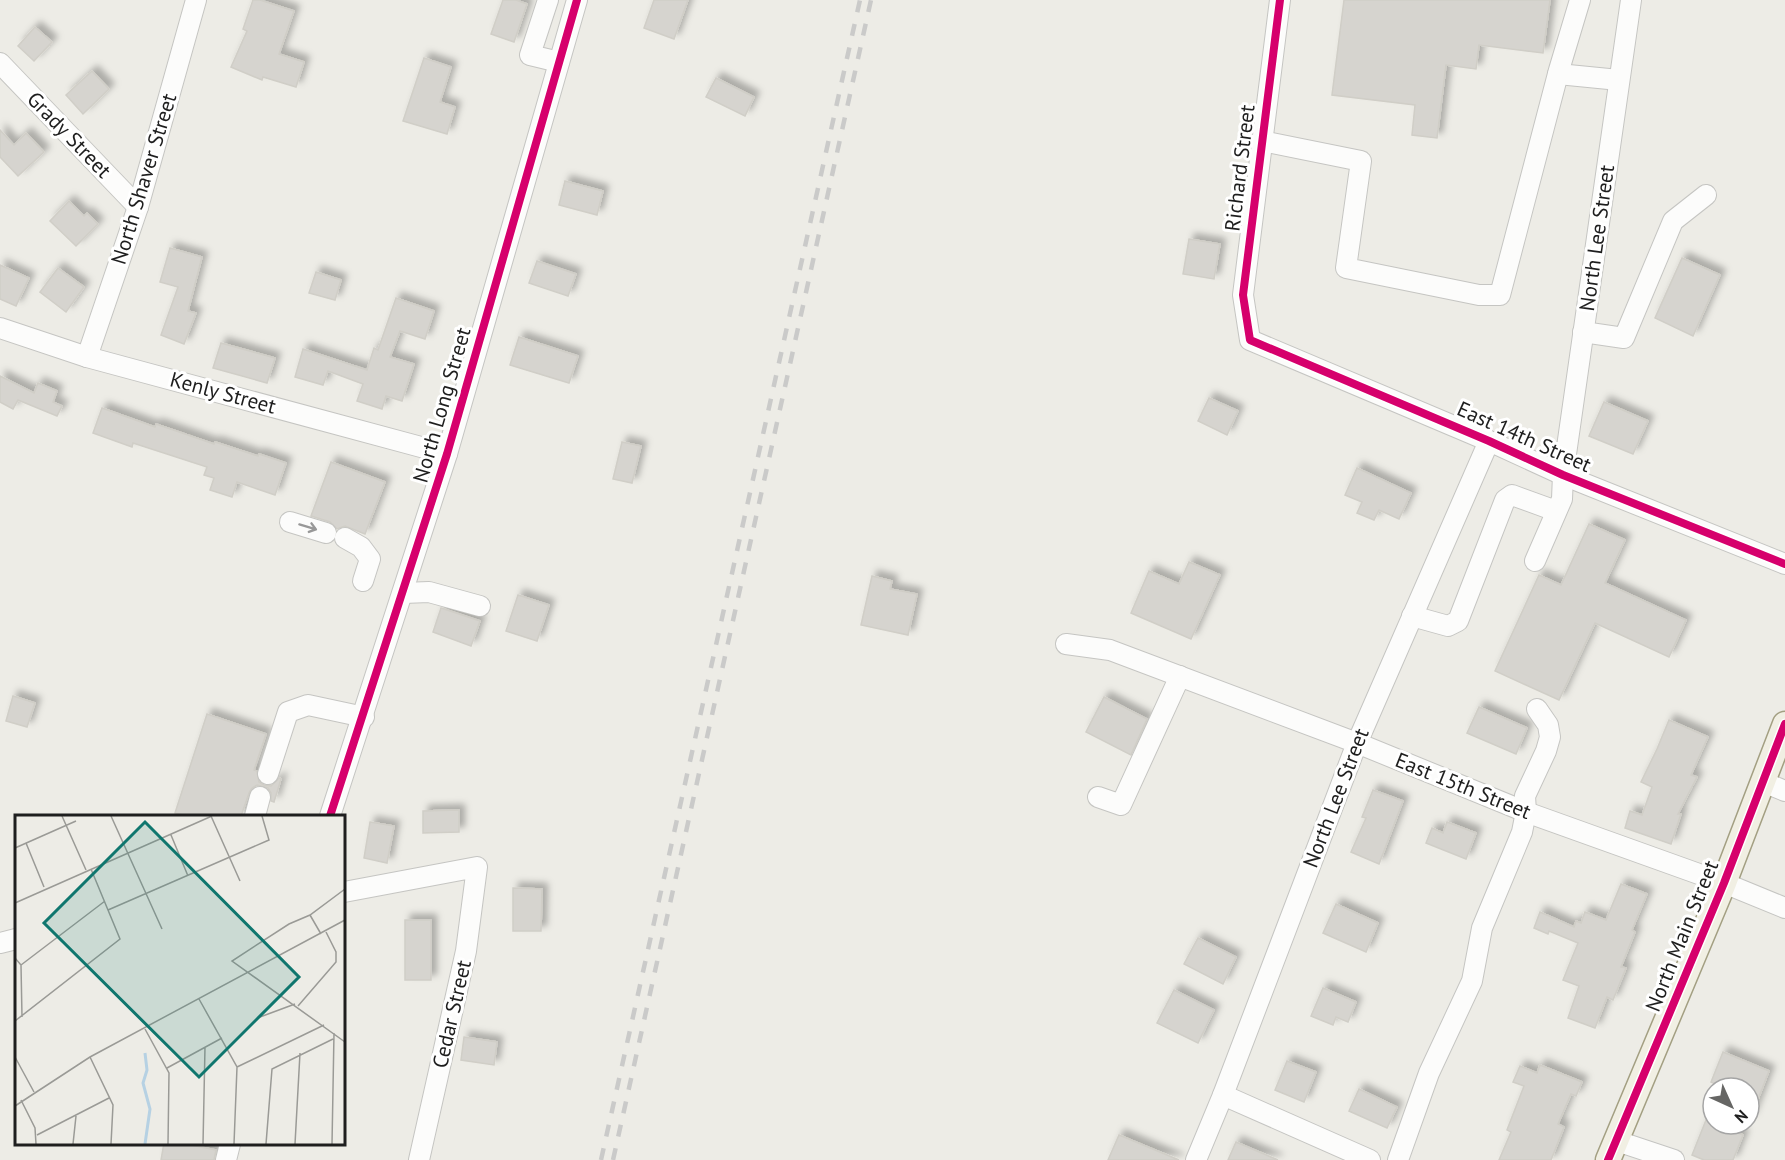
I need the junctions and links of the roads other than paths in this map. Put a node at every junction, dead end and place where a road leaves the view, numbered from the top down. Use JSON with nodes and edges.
{"nodes":[{"id":1,"x":196,"y":0,"type":"edge"},
{"id":2,"x":548,"y":0,"type":"edge"},
{"id":3,"x":1280,"y":0,"type":"edge"},
{"id":4,"x":1580,"y":0,"type":"edge"},
{"id":5,"x":1631,"y":0,"type":"edge"},
{"id":6,"x":574,"y":1,"type":"edge"},
{"id":7,"x":559,"y":62,"type":"junction"},
{"id":8,"x":0,"y":63,"type":"edge"},
{"id":9,"x":1558,"y":74,"type":"junction"},
{"id":10,"x":1619,"y":80,"type":"junction"},
{"id":11,"x":1262,"y":141,"type":"junction"},
{"id":12,"x":1706,"y":195,"type":"dead end"},
{"id":13,"x":138,"y":207,"type":"junction"},
{"id":14,"x":0,"y":328,"type":"edge"},
{"id":15,"x":1583,"y":332,"type":"junction"},
{"id":16,"x":1250,"y":340,"type":"joint"},
{"id":17,"x":87,"y":357,"type":"junction"},
{"id":18,"x":1489,"y":441,"type":"junction"},
{"id":19,"x":447,"y":454,"type":"junction"},
{"id":20,"x":1563,"y":475,"type":"junction"},
{"id":21,"x":1556,"y":511,"type":"junction"},
{"id":22,"x":290,"y":522,"type":"dead end"},
{"id":23,"x":326,"y":532,"type":"dead end"},
{"id":24,"x":345,"y":538,"type":"dead end"},
{"id":25,"x":1535,"y":561,"type":"dead end"},
{"id":26,"x":1785,"y":564,"type":"edge"},
{"id":27,"x":363,"y":580,"type":"dead end"},
{"id":28,"x":403,"y":593,"type":"junction"},
{"id":29,"x":480,"y":606,"type":"dead end"},
{"id":30,"x":1412,"y":616,"type":"junction"},
{"id":31,"x":1066,"y":644,"type":"dead end"},
{"id":32,"x":1180,"y":676,"type":"junction"},
{"id":33,"x":1537,"y":709,"type":"dead end"},
{"id":34,"x":364,"y":717,"type":"junction"},
{"id":35,"x":1785,"y":724,"type":"edge"},
{"id":36,"x":1357,"y":742,"type":"junction"},
{"id":37,"x":268,"y":774,"type":"dead end"},
{"id":38,"x":1763,"y":782,"type":"junction"},
{"id":39,"x":1785,"y":791,"type":"edge"},
{"id":40,"x":1098,"y":797,"type":"dead end"},
{"id":41,"x":1526,"y":812,"type":"junction"},
{"id":42,"x":330,"y":815,"type":"edge"},
{"id":43,"x":1725,"y":884,"type":"junction"},
{"id":44,"x":345,"y":892,"type":"edge"},
{"id":45,"x":1785,"y":908,"type":"edge"},
{"id":46,"x":15,"y":939,"type":"edge"},
{"id":47,"x":0,"y":943,"type":"edge"},
{"id":48,"x":1223,"y":1095,"type":"junction"},
{"id":49,"x":230,"y":1145,"type":"edge"},
{"id":50,"x":1612,"y":1150,"type":"edge"},
{"id":51,"x":226,"y":1160,"type":"edge"},
{"id":52,"x":419,"y":1160,"type":"edge"},
{"id":53,"x":1196,"y":1160,"type":"edge"},
{"id":54,"x":1370,"y":1160,"type":"edge"},
{"id":55,"x":1398,"y":1160,"type":"edge"},
{"id":56,"x":1674,"y":1160,"type":"edge"}],
"edges":[{"from":1,"to":13,"type":"street","name":"North Shaver Street"},
{"from":2,"to":7,"type":"street"},
{"from":3,"to":11,"type":"street","name":"Richard Street"},
{"from":4,"to":9,"type":"street"},
{"from":5,"to":10,"type":"street","name":"North Lee Street"},
{"from":6,"to":7,"type":"street","name":"North Long Street"},
{"from":7,"to":19,"type":"street","name":"North Long Street"},
{"from":8,"to":13,"type":"street","name":"Grady Street"},
{"from":9,"to":10,"type":"street"},
{"from":9,"to":11,"type":"street"},
{"from":10,"to":15,"type":"street","name":"North Lee Street"},
{"from":11,"to":16,"type":"street","name":"Richard Street"},
{"from":12,"to":15,"type":"street"},
{"from":13,"to":17,"type":"street","name":"North Shaver Street"},
{"from":14,"to":17,"type":"street","name":"Kenly Street"},
{"from":15,"to":20,"type":"street","name":"North Lee Street"},
{"from":16,"to":18,"type":"street","name":"East 14th Street"},
{"from":17,"to":19,"type":"street","name":"Kenly Street"},
{"from":18,"to":20,"type":"street","name":"East 14th Street"},
{"from":18,"to":30,"type":"street","name":"North Lee Street"},
{"from":19,"to":28,"type":"street","name":"North Long Street"},
{"from":20,"to":21,"type":"street","name":"North Lee Street"},
{"from":20,"to":26,"type":"street","name":"East 14th Street"},
{"from":21,"to":25,"type":"street","name":"North Lee Street"},
{"from":21,"to":30,"type":"street"},
{"from":22,"to":23,"type":"street","one_way":true},
{"from":24,"to":27,"type":"street"},
{"from":28,"to":29,"type":"street"},
{"from":28,"to":34,"type":"street","name":"North Long Street"},
{"from":30,"to":36,"type":"street","name":"North Lee Street"},
{"from":31,"to":32,"type":"street","name":"East 15th Street"},
{"from":32,"to":36,"type":"street","name":"East 15th Street"},
{"from":32,"to":40,"type":"street"},
{"from":33,"to":41,"type":"street"},
{"from":34,"to":37,"type":"street"},
{"from":34,"to":42,"type":"street","name":"North Long Street"},
{"from":35,"to":38,"type":"main road","name":"North Main Street"},
{"from":36,"to":41,"type":"street","name":"East 15th Street"},
{"from":36,"to":48,"type":"street","name":"North Lee Street"},
{"from":38,"to":39,"type":"street"},
{"from":38,"to":43,"type":"main road","name":"North Main Street"},
{"from":41,"to":43,"type":"street","name":"East 15th Street"},
{"from":41,"to":55,"type":"street"},
{"from":43,"to":45,"type":"street","name":"East 15th Street"},
{"from":43,"to":50,"type":"main road","name":"North Main Street"},
{"from":44,"to":52,"type":"street","name":"Cedar Street"},
{"from":46,"to":47,"type":"street"},
{"from":48,"to":53,"type":"street","name":"North Lee Street"},
{"from":48,"to":54,"type":"street"},
{"from":49,"to":51,"type":"street"},
{"from":50,"to":56,"type":"street"}]}
